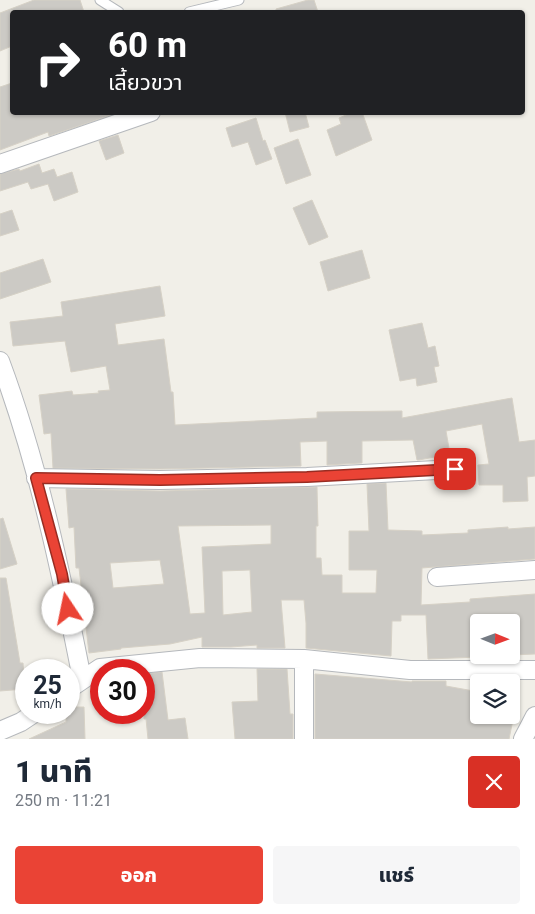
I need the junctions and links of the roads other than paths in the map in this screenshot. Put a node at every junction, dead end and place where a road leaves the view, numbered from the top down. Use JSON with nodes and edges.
{"nodes":[{"id":1,"x":100,"y":0,"type":"edge"},
{"id":2,"x":238,"y":0,"type":"edge"},
{"id":3,"x":116,"y":10,"type":"edge"},
{"id":4,"x":197,"y":10,"type":"edge"},
{"id":5,"x":142,"y":115,"type":"edge"},
{"id":6,"x":0,"y":164,"type":"edge"},
{"id":7,"x":0,"y":361,"type":"edge"},
{"id":8,"x":455,"y":469,"type":"dead end"},
{"id":9,"x":36,"y":478,"type":"junction"},
{"id":10,"x":535,"y":570,"type":"edge"},
{"id":11,"x":437,"y":577,"type":"dead end"},
{"id":12,"x":72,"y":659,"type":"edge"},
{"id":13,"x":304,"y":659,"type":"junction"},
{"id":14,"x":535,"y":670,"type":"edge"},
{"id":15,"x":80,"y":681,"type":"edge"},
{"id":16,"x":535,"y":716,"type":"edge"},
{"id":17,"x":16,"y":724,"type":"edge"},
{"id":18,"x":0,"y":731,"type":"edge"},
{"id":19,"x":304,"y":739,"type":"edge"},
{"id":20,"x":523,"y":739,"type":"edge"}],
"edges":[{"from":1,"to":3,"type":"lane"},
{"from":2,"to":4,"type":"lane"},
{"from":5,"to":6,"type":"street"},
{"from":7,"to":9,"type":"street"},
{"from":8,"to":9,"type":"street"},
{"from":9,"to":12,"type":"street"},
{"from":10,"to":11,"type":"street"},
{"from":13,"to":14,"type":"street"},
{"from":13,"to":15,"type":"street"},
{"from":13,"to":19,"type":"street"},
{"from":16,"to":20,"type":"street"},
{"from":17,"to":18,"type":"street"}]}
